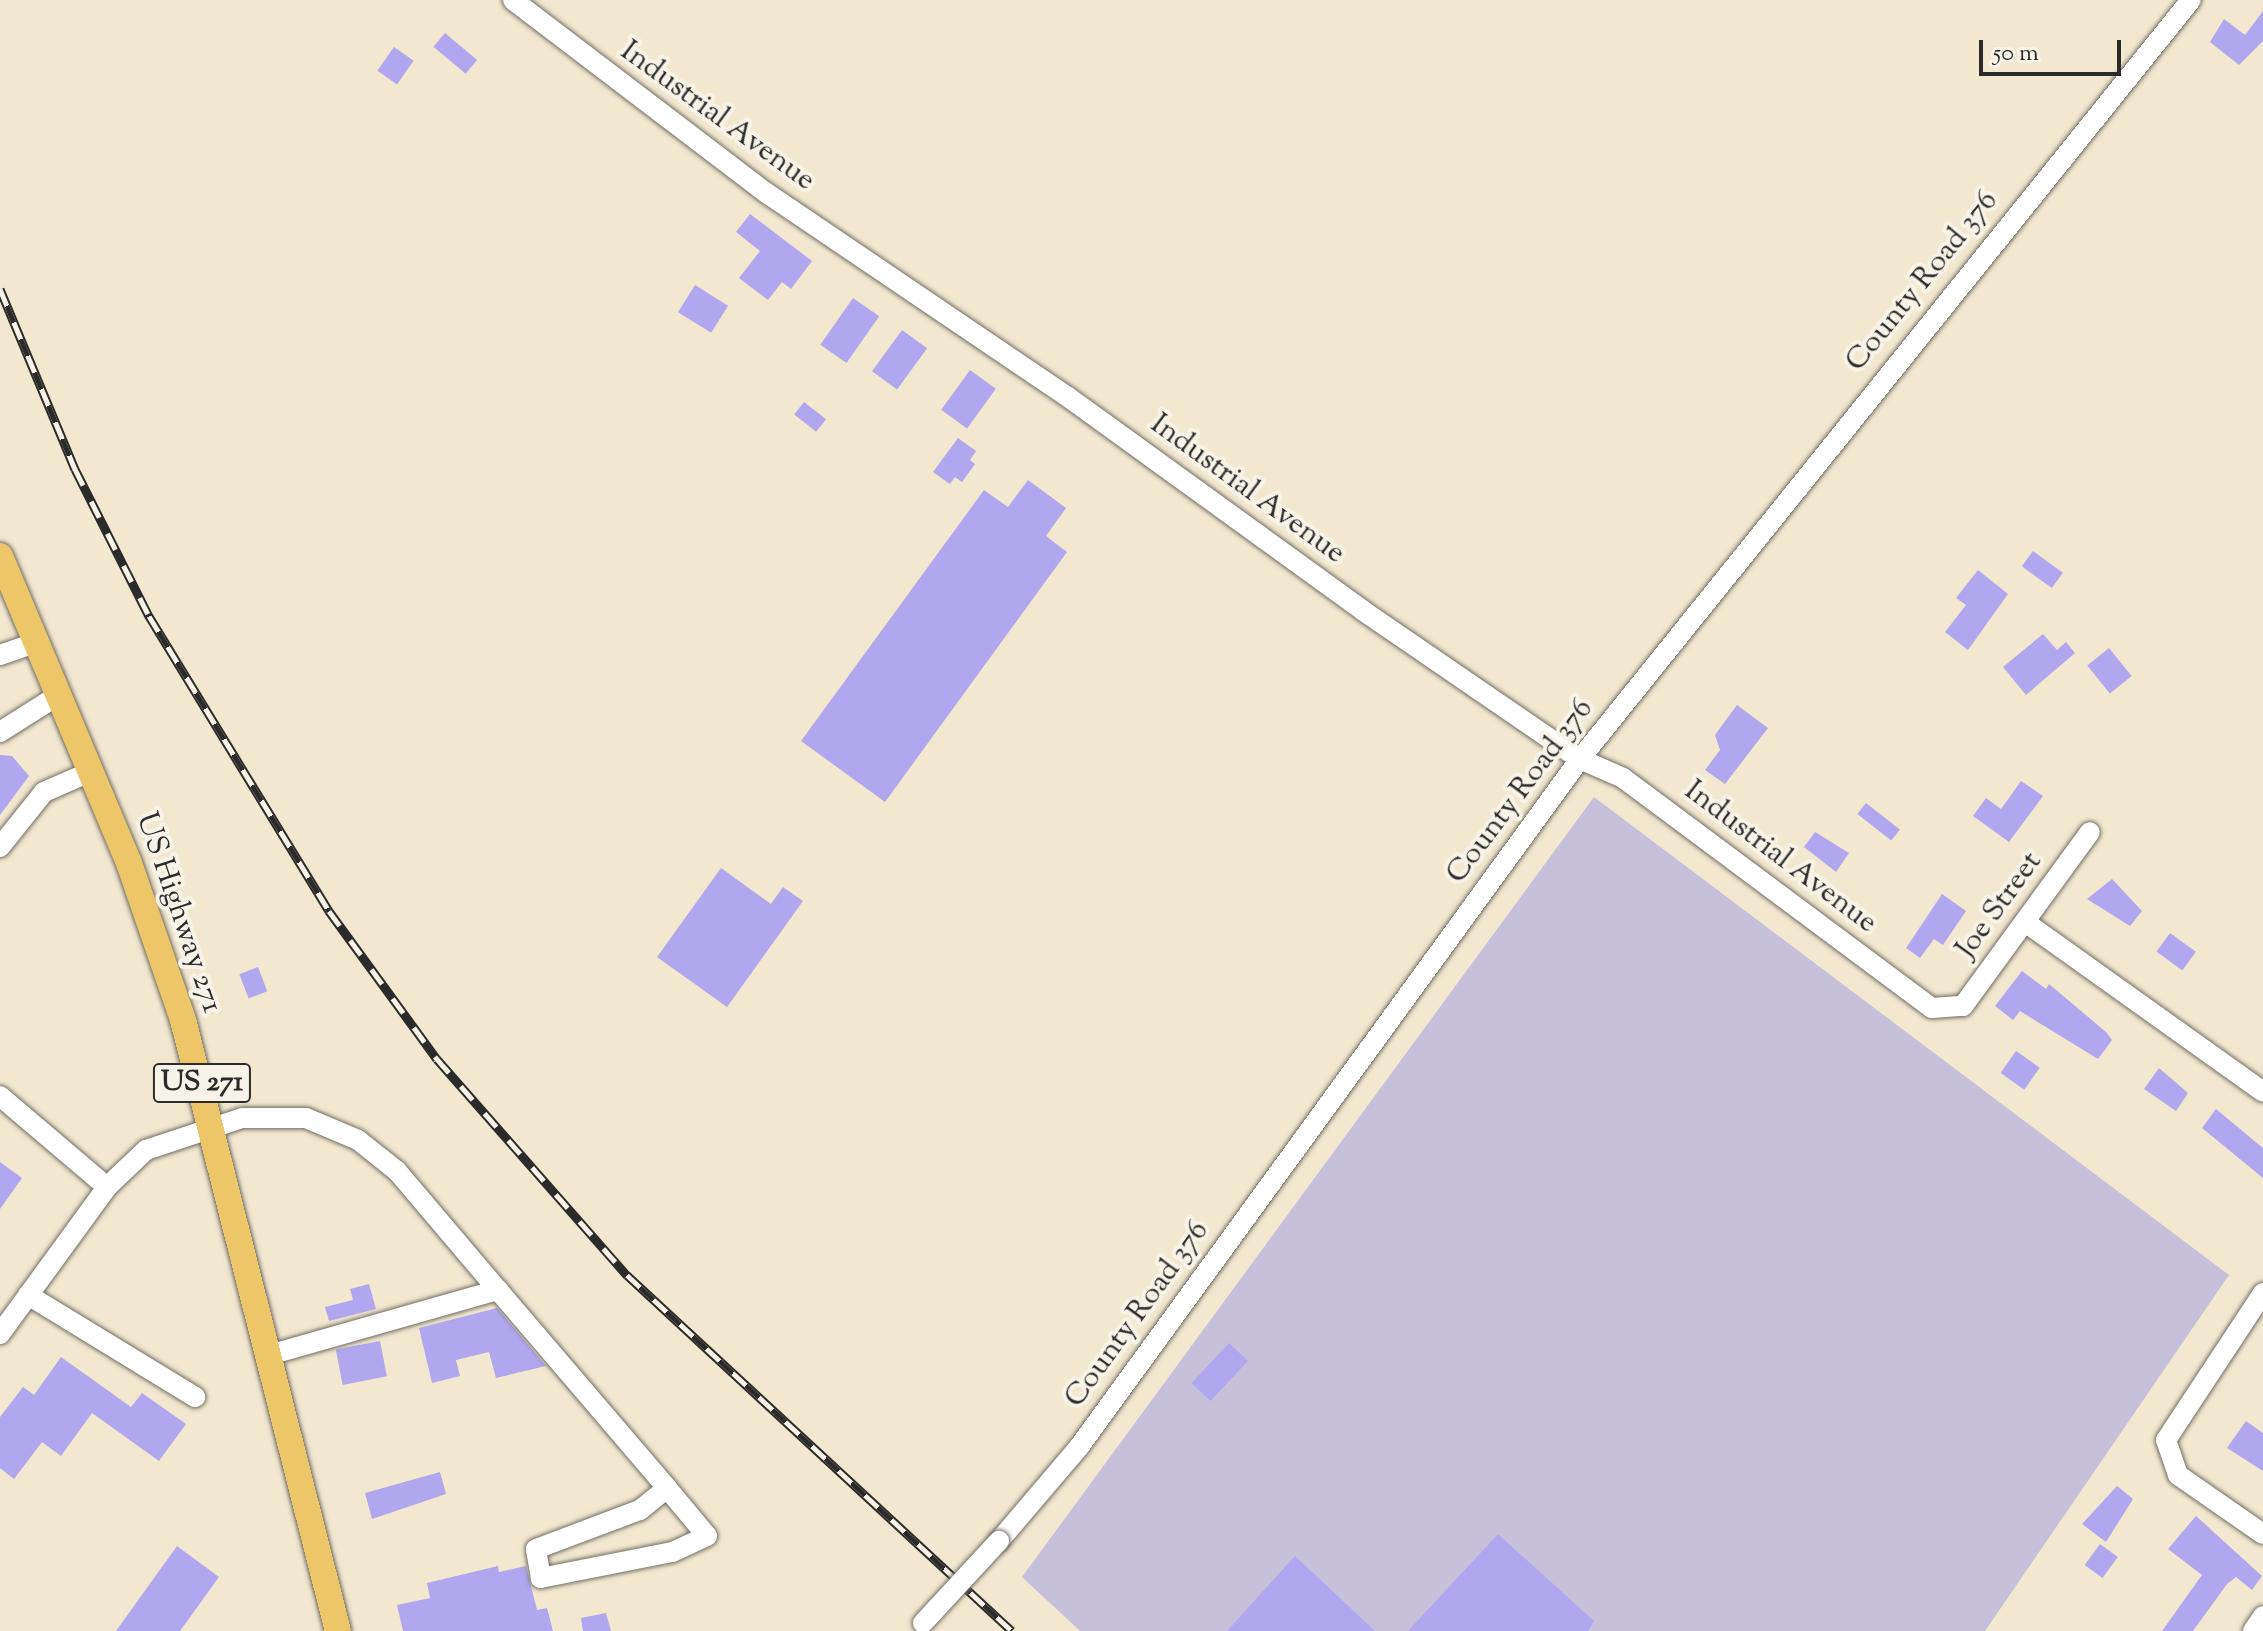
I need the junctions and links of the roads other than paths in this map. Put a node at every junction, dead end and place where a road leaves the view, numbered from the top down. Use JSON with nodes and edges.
{"nodes":[{"id":1,"x":513,"y":0,"type":"edge"},
{"id":2,"x":2191,"y":0,"type":"edge"},
{"id":3,"x":0,"y":556,"type":"edge"},
{"id":4,"x":38,"y":642,"type":"junction"},
{"id":5,"x":0,"y":655,"type":"edge"},
{"id":6,"x":60,"y":694,"type":"junction"},
{"id":7,"x":0,"y":732,"type":"edge"},
{"id":8,"x":1580,"y":759,"type":"junction"},
{"id":9,"x":92,"y":771,"type":"junction"},
{"id":10,"x":2090,"y":832,"type":"dead end"},
{"id":11,"x":0,"y":847,"type":"edge"},
{"id":12,"x":2025,"y":922,"type":"junction"},
{"id":13,"x":1954,"y":1011,"type":"joint"},
{"id":14,"x":2263,"y":1092,"type":"edge"},
{"id":15,"x":0,"y":1096,"type":"edge"},
{"id":16,"x":214,"y":1126,"type":"junction"},
{"id":17,"x":107,"y":1187,"type":"junction"},
{"id":18,"x":498,"y":1290,"type":"junction"},
{"id":19,"x":2263,"y":1293,"type":"edge"},
{"id":20,"x":28,"y":1295,"type":"junction"},
{"id":21,"x":0,"y":1334,"type":"edge"},
{"id":22,"x":273,"y":1354,"type":"junction"},
{"id":23,"x":195,"y":1397,"type":"dead end"},
{"id":24,"x":667,"y":1488,"type":"junction"},
{"id":25,"x":2263,"y":1534,"type":"edge"},
{"id":26,"x":2263,"y":1616,"type":"edge"},
{"id":27,"x":920,"y":1627,"type":"edge"},
{"id":28,"x":338,"y":1631,"type":"edge"},
{"id":29,"x":2253,"y":1631,"type":"edge"}],
"edges":[{"from":1,"to":8,"type":"street","name":"Industrial Avenue"},
{"from":2,"to":8,"type":"street","name":"County Road 376"},
{"from":3,"to":4,"type":"main road","name":"US Highway 271","number":"US 271"},
{"from":4,"to":5,"type":"street"},
{"from":4,"to":6,"type":"main road","name":"US Highway 271","number":"US 271"},
{"from":6,"to":7,"type":"street"},
{"from":6,"to":9,"type":"main road","name":"US Highway 271","number":"US 271"},
{"from":8,"to":13,"type":"street","name":"Industrial Avenue"},
{"from":8,"to":27,"type":"street","name":"County Road 376","bridge":true},
{"from":9,"to":11,"type":"street"},
{"from":9,"to":16,"type":"main road","name":"US Highway 271","number":"US 271"},
{"from":10,"to":12,"type":"street","name":"Joe Street"},
{"from":12,"to":13,"type":"street","name":"Joe Street"},
{"from":12,"to":14,"type":"street"},
{"from":15,"to":17,"type":"street"},
{"from":16,"to":17,"type":"street"},
{"from":16,"to":18,"type":"street"},
{"from":16,"to":22,"type":"main road","name":"US Highway 271","number":"US 271"},
{"from":17,"to":20,"type":"street"},
{"from":18,"to":22,"type":"street"},
{"from":18,"to":24,"type":"street"},
{"from":19,"to":25,"type":"street"},
{"from":20,"to":21,"type":"street"},
{"from":20,"to":23,"type":"street"},
{"from":22,"to":28,"type":"main road","name":"US Highway 271","number":"US 271"},
{"from":24,"to":24,"type":"street"},
{"from":26,"to":29,"type":"street"}]}
